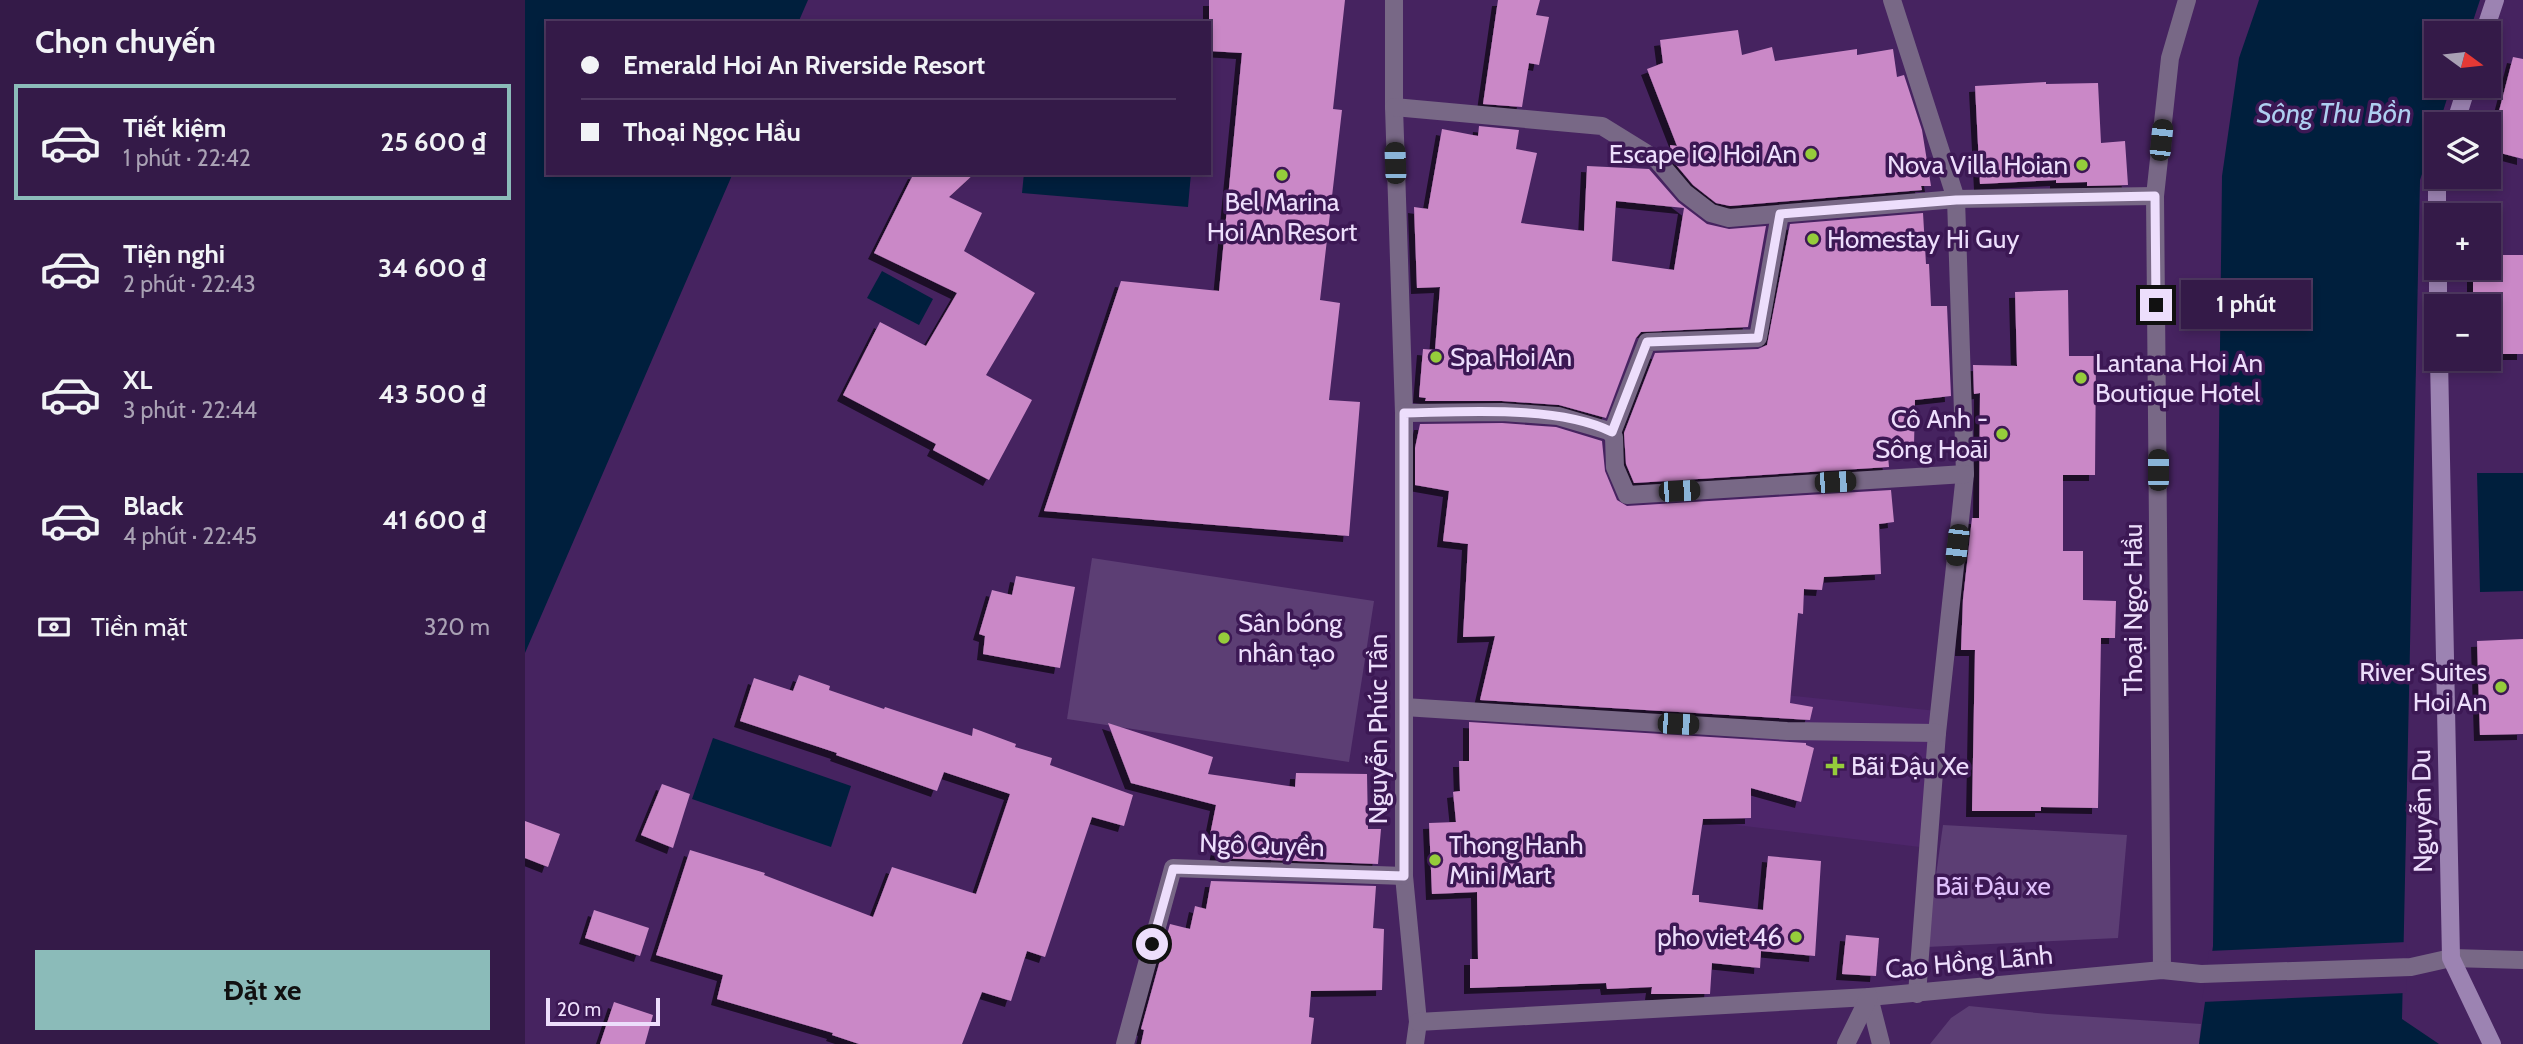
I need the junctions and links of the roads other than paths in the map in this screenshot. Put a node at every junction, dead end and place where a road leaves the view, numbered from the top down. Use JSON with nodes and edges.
{"nodes":[{"id":1,"x":1394,"y":0,"type":"edge"},
{"id":2,"x":1892,"y":0,"type":"edge"},
{"id":3,"x":2187,"y":0,"type":"edge"},
{"id":4,"x":2495,"y":0,"type":"edge"},
{"id":5,"x":2488,"y":21,"type":"edge"},
{"id":6,"x":1394,"y":107,"type":"junction"},
{"id":7,"x":2155,"y":196,"type":"junction"},
{"id":8,"x":1956,"y":200,"type":"junction"},
{"id":9,"x":1780,"y":214,"type":"junction"},
{"id":10,"x":2439,"y":371,"type":"edge"},
{"id":11,"x":1404,"y":413,"type":"junction"},
{"id":12,"x":1612,"y":432,"type":"junction"},
{"id":13,"x":1965,"y":474,"type":"junction"},
{"id":14,"x":1404,"y":707,"type":"junction"},
{"id":15,"x":1937,"y":733,"type":"junction"},
{"id":16,"x":1404,"y":876,"type":"junction"},
{"id":17,"x":2451,"y":958,"type":"junction"},
{"id":18,"x":2523,"y":960,"type":"edge"},
{"id":19,"x":2162,"y":970,"type":"junction"},
{"id":20,"x":1917,"y":994,"type":"junction"},
{"id":21,"x":1869,"y":997,"type":"junction"},
{"id":22,"x":1418,"y":1022,"type":"junction"},
{"id":23,"x":1125,"y":1044,"type":"edge"},
{"id":24,"x":1415,"y":1044,"type":"edge"},
{"id":25,"x":1846,"y":1044,"type":"edge"},
{"id":26,"x":1881,"y":1044,"type":"edge"},
{"id":27,"x":2492,"y":1044,"type":"edge"}],
"edges":[{"from":1,"to":6,"type":"street","name":"Nguyễn Phúc Tần"},
{"from":2,"to":8,"type":"street"},
{"from":3,"to":7,"type":"street","name":"Thoại Ngọc Hầu"},
{"from":4,"to":5,"type":"street"},
{"from":6,"to":9,"type":"street"},
{"from":6,"to":11,"type":"street","name":"Nguyễn Phúc Tần"},
{"from":7,"to":8,"type":"street"},
{"from":7,"to":19,"type":"street","name":"Thoại Ngọc Hầu"},
{"from":8,"to":9,"type":"street"},
{"from":8,"to":13,"type":"street"},
{"from":9,"to":12,"type":"street"},
{"from":10,"to":17,"type":"street","name":"Nguyễn Du"},
{"from":11,"to":12,"type":"street"},
{"from":11,"to":14,"type":"street","name":"Nguyễn Phúc Tần"},
{"from":12,"to":13,"type":"street"},
{"from":13,"to":15,"type":"street"},
{"from":14,"to":15,"type":"street"},
{"from":14,"to":16,"type":"street","name":"Nguyễn Phúc Tần"},
{"from":15,"to":20,"type":"street"},
{"from":16,"to":22,"type":"street","name":"Nguyễn Phúc Tần"},
{"from":16,"to":23,"type":"street","name":"Ngô Quyền"},
{"from":17,"to":18,"type":"street","name":"Cao Hồng Lãnh"},
{"from":17,"to":19,"type":"street","name":"Cao Hồng Lãnh"},
{"from":17,"to":27,"type":"street","name":"Nguyễn Du"},
{"from":19,"to":20,"type":"street","name":"Cao Hồng Lãnh"},
{"from":20,"to":21,"type":"street","name":"Cao Hồng Lãnh"},
{"from":21,"to":22,"type":"street","name":"Cao Hồng Lãnh"},
{"from":21,"to":25,"type":"street"},
{"from":21,"to":26,"type":"street"},
{"from":22,"to":24,"type":"street","name":"Nguyễn Phúc Tần"}]}
